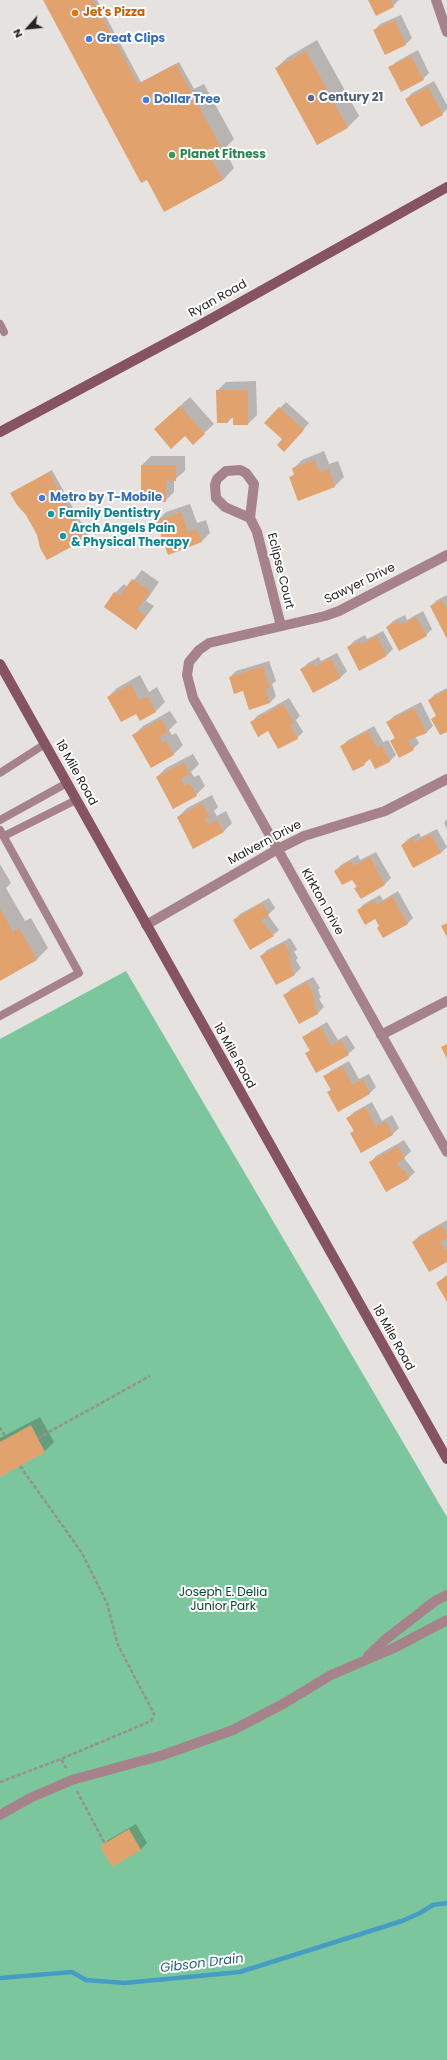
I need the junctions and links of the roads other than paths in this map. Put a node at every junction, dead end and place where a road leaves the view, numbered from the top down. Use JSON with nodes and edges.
{"nodes":[{"id":1,"x":436,"y":0,"type":"edge"},
{"id":2,"x":447,"y":32,"type":"edge"},
{"id":3,"x":447,"y":186,"type":"edge"},
{"id":4,"x":0,"y":432,"type":"edge"},
{"id":5,"x":250,"y":518,"type":"junction"},
{"id":6,"x":447,"y":555,"type":"edge"},
{"id":7,"x":281,"y":626,"type":"junction"},
{"id":8,"x":189,"y":662,"type":"joint"},
{"id":9,"x":0,"y":664,"type":"edge"},
{"id":10,"x":45,"y":744,"type":"junction"},
{"id":11,"x":0,"y":773,"type":"edge"},
{"id":12,"x":447,"y":779,"type":"edge"},
{"id":13,"x":67,"y":783,"type":"junction"},
{"id":14,"x":76,"y":800,"type":"junction"},
{"id":15,"x":0,"y":820,"type":"edge"},
{"id":16,"x":2,"y":833,"type":"edge"},
{"id":17,"x":278,"y":849,"type":"junction"},
{"id":18,"x":146,"y":925,"type":"junction"},
{"id":19,"x":447,"y":1001,"type":"edge"},
{"id":20,"x":0,"y":1016,"type":"edge"},
{"id":21,"x":381,"y":1035,"type":"junction"},
{"id":22,"x":447,"y":1152,"type":"edge"},
{"id":23,"x":447,"y":1460,"type":"edge"},
{"id":24,"x":447,"y":1595,"type":"edge"},
{"id":25,"x":447,"y":1620,"type":"edge"},
{"id":26,"x":364,"y":1660,"type":"junction"},
{"id":27,"x":0,"y":1815,"type":"edge"}],
"edges":[{"from":1,"to":2,"type":"street"},
{"from":3,"to":4,"type":"main road","name":"Ryan Road"},
{"from":5,"to":5,"type":"street"},
{"from":5,"to":7,"type":"street","name":"Eclipse Court"},
{"from":6,"to":7,"type":"street","name":"Sawyer Drive"},
{"from":7,"to":8,"type":"street","name":"Eclipse Court"},
{"from":8,"to":17,"type":"street","name":"Kirkton Drive"},
{"from":9,"to":10,"type":"main road","name":"18 Mile Road"},
{"from":10,"to":11,"type":"lane"},
{"from":10,"to":13,"type":"main road","name":"18 Mile Road"},
{"from":12,"to":17,"type":"street","name":"Malvern Drive"},
{"from":13,"to":14,"type":"main road","name":"18 Mile Road"},
{"from":13,"to":15,"type":"lane"},
{"from":14,"to":16,"type":"lane"},
{"from":14,"to":18,"type":"main road","name":"18 Mile Road"},
{"from":16,"to":20,"type":"lane"},
{"from":17,"to":18,"type":"street","name":"Malvern Drive"},
{"from":17,"to":21,"type":"street","name":"Kirkton Drive"},
{"from":18,"to":23,"type":"main road","name":"18 Mile Road"},
{"from":19,"to":21,"type":"street"},
{"from":21,"to":22,"type":"street","name":"Kirkton Drive"},
{"from":24,"to":26,"type":"street"},
{"from":25,"to":26,"type":"street"},
{"from":26,"to":27,"type":"street"}]}
